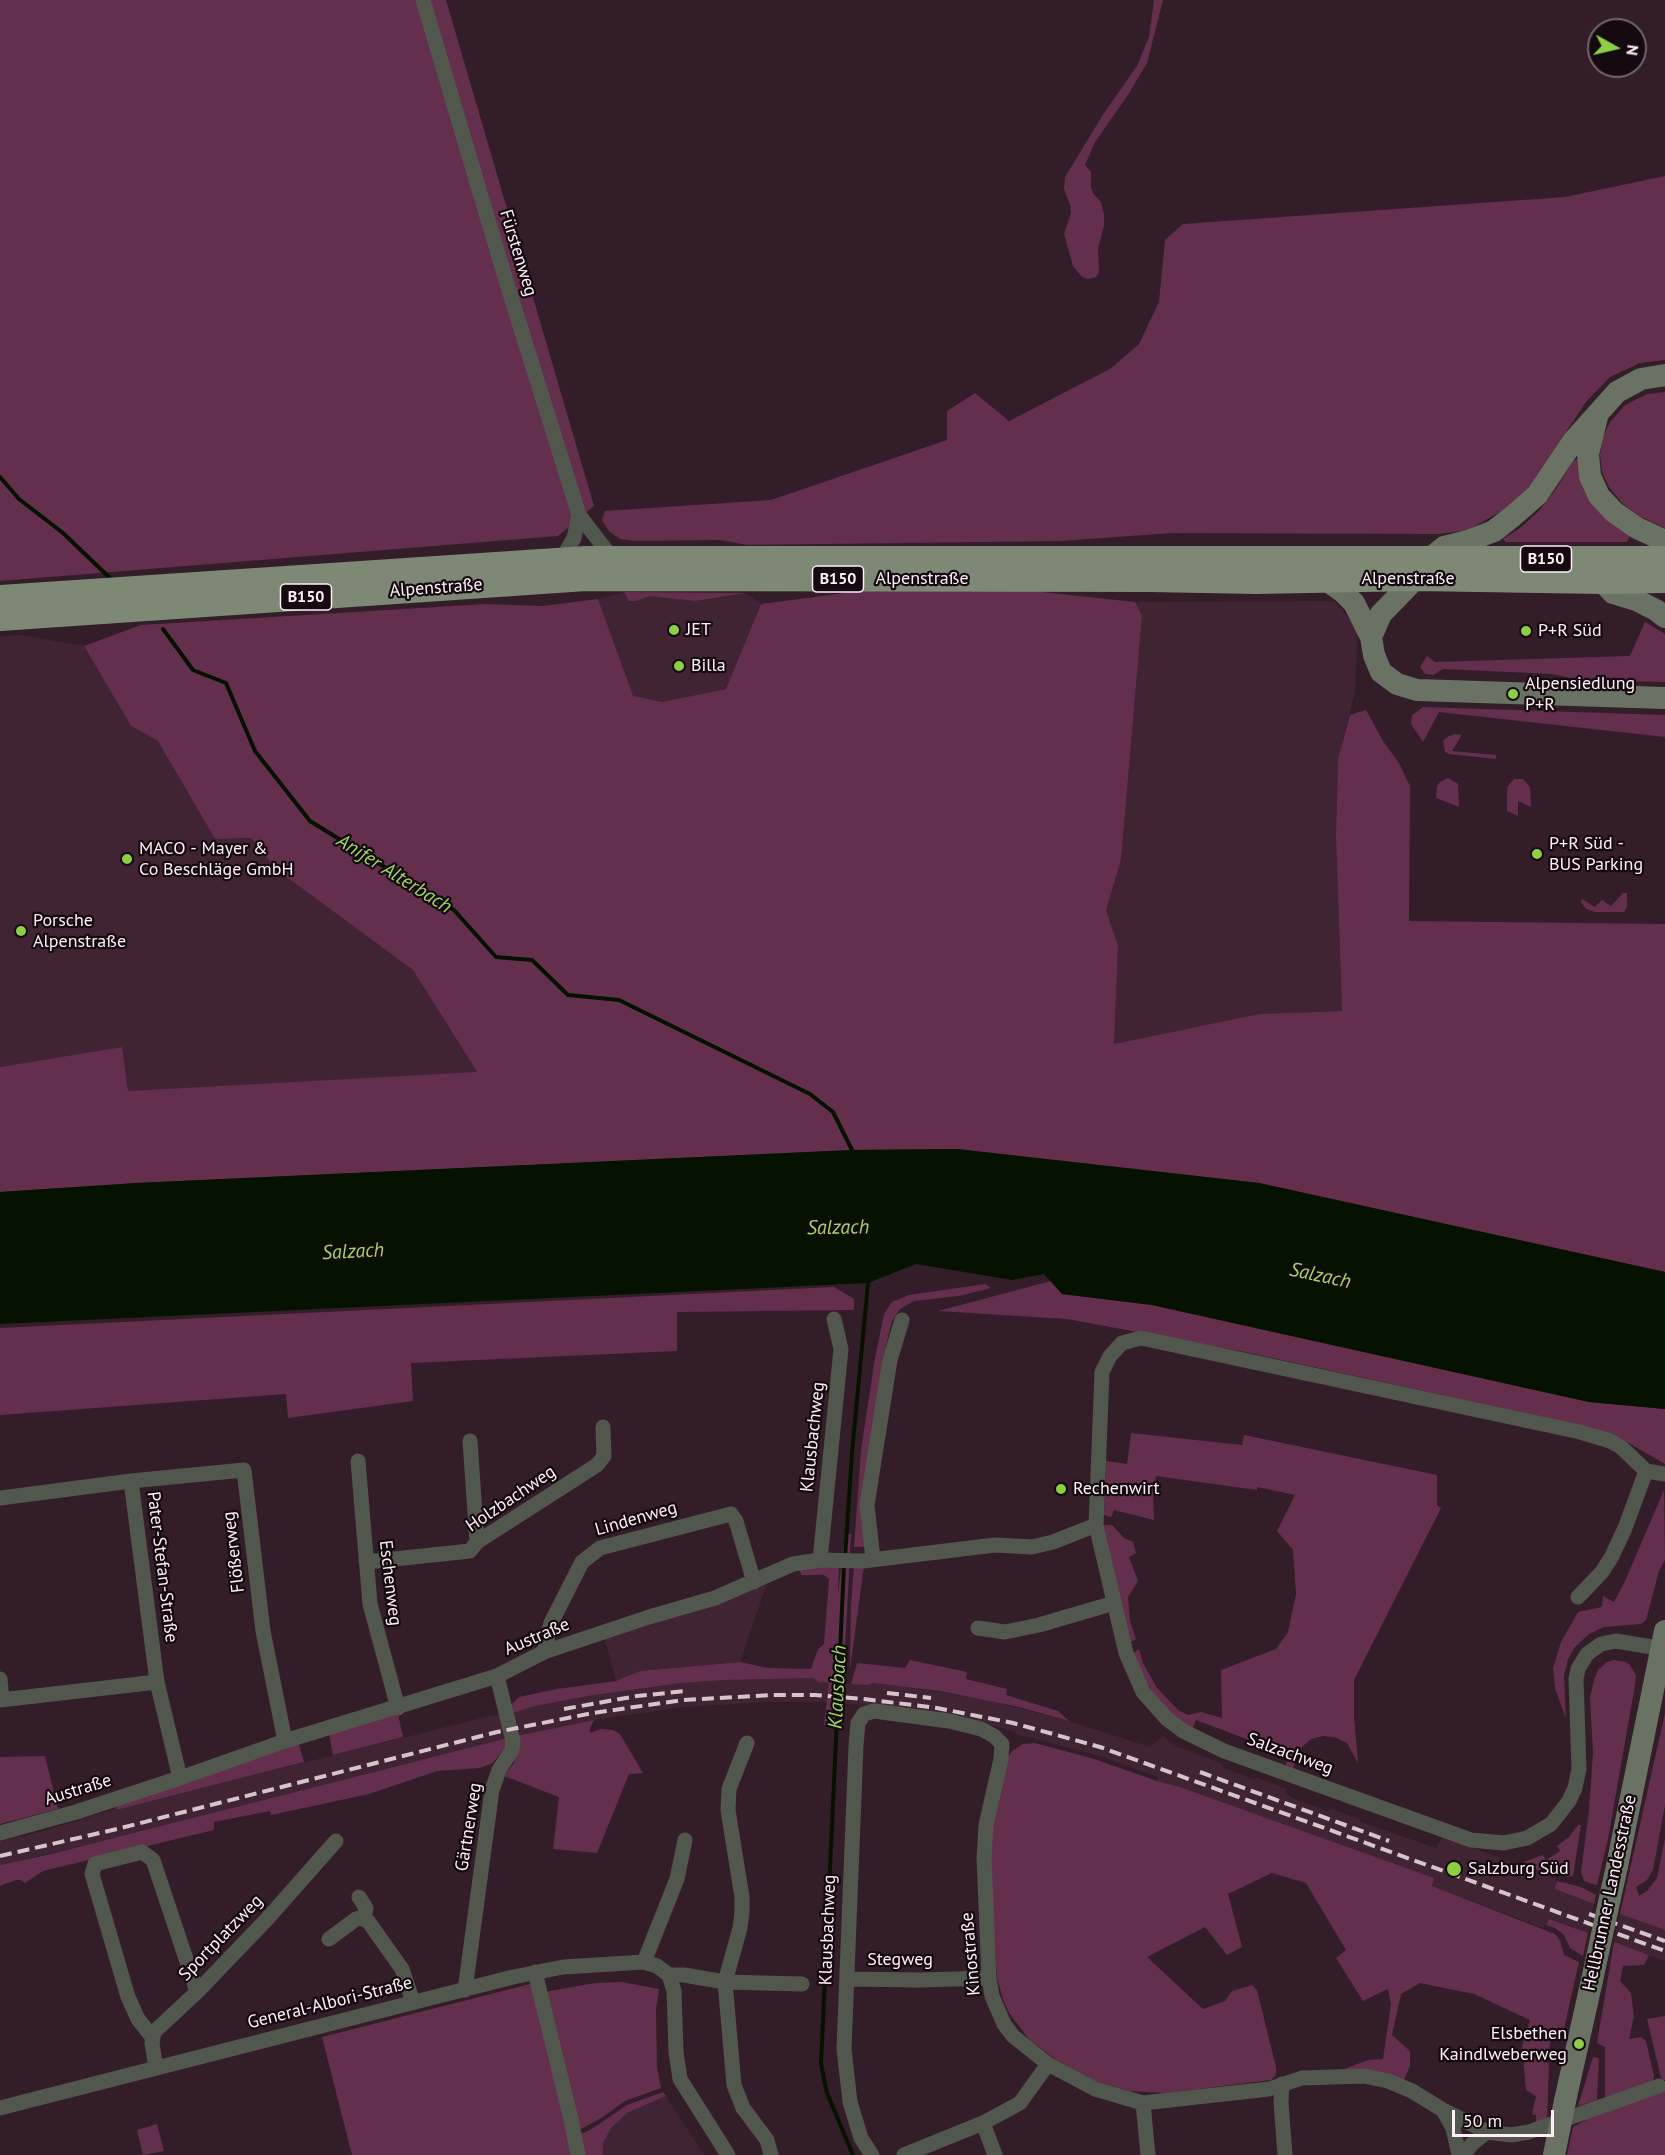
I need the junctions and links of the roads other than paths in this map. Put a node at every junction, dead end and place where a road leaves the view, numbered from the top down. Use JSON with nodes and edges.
{"nodes":[{"id":1,"x":423,"y":0,"type":"edge"},
{"id":2,"x":1665,"y":375,"type":"edge"},
{"id":3,"x":1598,"y":413,"type":"junction"},
{"id":4,"x":579,"y":515,"type":"junction"},
{"id":5,"x":1665,"y":541,"type":"edge"},
{"id":6,"x":613,"y":559,"type":"junction"},
{"id":7,"x":1665,"y":559,"type":"edge"},
{"id":8,"x":561,"y":560,"type":"junction"},
{"id":9,"x":1422,"y":569,"type":"junction"},
{"id":10,"x":1326,"y":580,"type":"junction"},
{"id":11,"x":1665,"y":580,"type":"edge"},
{"id":12,"x":1602,"y":581,"type":"junction"},
{"id":13,"x":0,"y":598,"type":"edge"},
{"id":14,"x":1665,"y":617,"type":"edge"},
{"id":15,"x":0,"y":618,"type":"edge"},
{"id":16,"x":1371,"y":637,"type":"junction"},
{"id":17,"x":1665,"y":698,"type":"edge"},
{"id":18,"x":834,"y":1319,"type":"dead end"},
{"id":19,"x":902,"y":1320,"type":"dead end"},
{"id":20,"x":603,"y":1427,"type":"dead end"},
{"id":21,"x":470,"y":1441,"type":"dead end"},
{"id":22,"x":358,"y":1461,"type":"dead end"},
{"id":23,"x":1646,"y":1471,"type":"junction"},
{"id":24,"x":1665,"y":1473,"type":"edge"},
{"id":25,"x":131,"y":1481,"type":"junction"},
{"id":26,"x":0,"y":1498,"type":"edge"},
{"id":27,"x":1096,"y":1525,"type":"junction"},
{"id":28,"x":477,"y":1542,"type":"junction"},
{"id":29,"x":823,"y":1560,"type":"junction"},
{"id":30,"x":868,"y":1560,"type":"junction"},
{"id":31,"x":366,"y":1562,"type":"junction"},
{"id":32,"x":754,"y":1582,"type":"junction"},
{"id":33,"x":1578,"y":1597,"type":"dead end"},
{"id":34,"x":1114,"y":1603,"type":"junction"},
{"id":35,"x":978,"y":1628,"type":"dead end"},
{"id":36,"x":1664,"y":1643,"type":"edge"},
{"id":37,"x":544,"y":1652,"type":"junction"},
{"id":38,"x":497,"y":1676,"type":"junction"},
{"id":39,"x":0,"y":1679,"type":"edge"},
{"id":40,"x":157,"y":1682,"type":"junction"},
{"id":41,"x":1,"y":1700,"type":"edge"},
{"id":42,"x":398,"y":1708,"type":"junction"},
{"id":43,"x":874,"y":1711,"type":"joint"},
{"id":44,"x":285,"y":1741,"type":"junction"},
{"id":45,"x":747,"y":1743,"type":"dead end"},
{"id":46,"x":180,"y":1778,"type":"junction"},
{"id":47,"x":0,"y":1833,"type":"edge"},
{"id":48,"x":685,"y":1840,"type":"dead end"},
{"id":49,"x":336,"y":1841,"type":"dead end"},
{"id":50,"x":359,"y":1897,"type":"dead end"},
{"id":51,"x":364,"y":1919,"type":"junction"},
{"id":52,"x":329,"y":1939,"type":"dead end"},
{"id":53,"x":644,"y":1962,"type":"junction"},
{"id":54,"x":535,"y":1972,"type":"junction"},
{"id":55,"x":669,"y":1976,"type":"junction"},
{"id":56,"x":988,"y":1978,"type":"junction"},
{"id":57,"x":847,"y":1979,"type":"junction"},
{"id":58,"x":725,"y":1982,"type":"junction"},
{"id":59,"x":802,"y":1984,"type":"dead end"},
{"id":60,"x":465,"y":1990,"type":"junction"},
{"id":61,"x":197,"y":1992,"type":"junction"},
{"id":62,"x":412,"y":2002,"type":"junction"},
{"id":63,"x":153,"y":2038,"type":"junction"},
{"id":64,"x":1048,"y":2064,"type":"junction"},
{"id":65,"x":156,"y":2068,"type":"junction"},
{"id":66,"x":1282,"y":2084,"type":"junction"},
{"id":67,"x":1659,"y":2086,"type":"dead end"},
{"id":68,"x":1143,"y":2103,"type":"junction"},
{"id":69,"x":0,"y":2108,"type":"edge"},
{"id":70,"x":1443,"y":2110,"type":"junction"},
{"id":71,"x":983,"y":2123,"type":"junction"},
{"id":72,"x":1487,"y":2132,"type":"junction"},
{"id":73,"x":578,"y":2155,"type":"edge"},
{"id":74,"x":728,"y":2155,"type":"edge"},
{"id":75,"x":771,"y":2155,"type":"edge"},
{"id":76,"x":872,"y":2155,"type":"edge"},
{"id":77,"x":904,"y":2155,"type":"edge"},
{"id":78,"x":995,"y":2155,"type":"edge"},
{"id":79,"x":1148,"y":2155,"type":"edge"},
{"id":80,"x":1285,"y":2155,"type":"edge"},
{"id":81,"x":1461,"y":2155,"type":"edge"},
{"id":82,"x":1554,"y":2155,"type":"edge"}],
"edges":[{"from":1,"to":4,"type":"street","name":"Fürstenweg"},
{"from":2,"to":3,"type":"main road"},
{"from":3,"to":5,"type":"main road"},
{"from":3,"to":9,"type":"main road"},
{"from":4,"to":6,"type":"street","name":"Fürstenweg"},
{"from":4,"to":8,"type":"street"},
{"from":6,"to":8,"type":"main road","name":"Alpenstraße","number":"B150"},
{"from":6,"to":9,"type":"main road","name":"Alpenstraße","number":"B150"},
{"from":7,"to":9,"type":"main road","name":"Alpenstraße","number":"B150"},
{"from":8,"to":13,"type":"main road","name":"Alpenstraße","number":"B150"},
{"from":9,"to":10,"type":"main road","name":"Alpenstraße","number":"B150"},
{"from":9,"to":12,"type":"main road","name":"Alpenstraße","number":"B150"},
{"from":9,"to":16,"type":"main road"},
{"from":10,"to":15,"type":"main road","name":"Alpenstraße","number":"B150"},
{"from":10,"to":16,"type":"main road"},
{"from":11,"to":12,"type":"main road","name":"Alpenstraße","number":"B150"},
{"from":12,"to":14,"type":"main road"},
{"from":16,"to":17,"type":"main road"},
{"from":18,"to":29,"type":"street","name":"Klausbachweg"},
{"from":19,"to":30,"type":"street"},
{"from":20,"to":28,"type":"street","name":"Holzbachweg"},
{"from":21,"to":28,"type":"street"},
{"from":22,"to":31,"type":"street","name":"Eschenweg"},
{"from":23,"to":24,"type":"street"},
{"from":23,"to":27,"type":"street","name":"Salzachweg"},
{"from":23,"to":33,"type":"street"},
{"from":25,"to":26,"type":"street","name":"Pater-Stefan-Straße"},
{"from":25,"to":40,"type":"street","name":"Pater-Stefan-Straße"},
{"from":25,"to":44,"type":"street","name":"Flößerweg"},
{"from":27,"to":30,"type":"street","name":"Austraße"},
{"from":27,"to":34,"type":"street","name":"Salzachweg"},
{"from":28,"to":31,"type":"street","name":"Holzbachweg"},
{"from":29,"to":30,"type":"street","name":"Austraße"},
{"from":29,"to":32,"type":"street","name":"Austraße"},
{"from":31,"to":42,"type":"street","name":"Eschenweg"},
{"from":32,"to":37,"type":"street","name":"Austraße"},
{"from":32,"to":37,"type":"street","name":"Lindenweg"},
{"from":34,"to":35,"type":"street"},
{"from":34,"to":36,"type":"street","name":"Salzachweg"},
{"from":36,"to":82,"type":"main road","name":"Hellbrunner Landesstraße","bridge":true},
{"from":37,"to":38,"type":"street","name":"Austraße"},
{"from":38,"to":42,"type":"street","name":"Austraße"},
{"from":38,"to":60,"type":"street","name":"Gärtnerweg"},
{"from":39,"to":41,"type":"street"},
{"from":40,"to":41,"type":"street"},
{"from":40,"to":46,"type":"street","name":"Pater-Stefan-Straße"},
{"from":42,"to":44,"type":"street","name":"Austraße"},
{"from":43,"to":56,"type":"street","name":"Kinostraße"},
{"from":43,"to":57,"type":"street","name":"Klausbachweg"},
{"from":44,"to":46,"type":"street","name":"Austraße"},
{"from":45,"to":58,"type":"street"},
{"from":46,"to":47,"type":"street","name":"Austraße"},
{"from":48,"to":53,"type":"street"},
{"from":49,"to":61,"type":"street","name":"Sportplatzweg"},
{"from":50,"to":51,"type":"street"},
{"from":51,"to":52,"type":"street"},
{"from":51,"to":62,"type":"street"},
{"from":53,"to":54,"type":"street","name":"General-Albori-Straße"},
{"from":53,"to":55,"type":"street"},
{"from":54,"to":60,"type":"street","name":"General-Albori-Straße"},
{"from":54,"to":73,"type":"street"},
{"from":55,"to":58,"type":"street"},
{"from":55,"to":74,"type":"street"},
{"from":56,"to":57,"type":"street","name":"Stegweg"},
{"from":56,"to":64,"type":"street","name":"Kinostraße"},
{"from":57,"to":76,"type":"street","name":"Klausbachweg"},
{"from":58,"to":59,"type":"street"},
{"from":58,"to":75,"type":"street"},
{"from":60,"to":62,"type":"street","name":"General-Albori-Straße"},
{"from":61,"to":63,"type":"street","name":"Sportplatzweg"},
{"from":61,"to":63,"type":"street"},
{"from":62,"to":65,"type":"street","name":"General-Albori-Straße"},
{"from":63,"to":65,"type":"street"},
{"from":64,"to":68,"type":"street","name":"Kinostraße"},
{"from":64,"to":71,"type":"street"},
{"from":65,"to":69,"type":"street","name":"General-Albori-Straße"},
{"from":66,"to":68,"type":"street","name":"Kinostraße"},
{"from":66,"to":70,"type":"street","name":"Kinostraße"},
{"from":66,"to":80,"type":"street"},
{"from":67,"to":72,"type":"street"},
{"from":68,"to":79,"type":"street"},
{"from":70,"to":72,"type":"street","name":"Kinostraße"},
{"from":70,"to":81,"type":"street"},
{"from":71,"to":77,"type":"street"},
{"from":71,"to":78,"type":"street"},
{"from":72,"to":81,"type":"street"}]}
